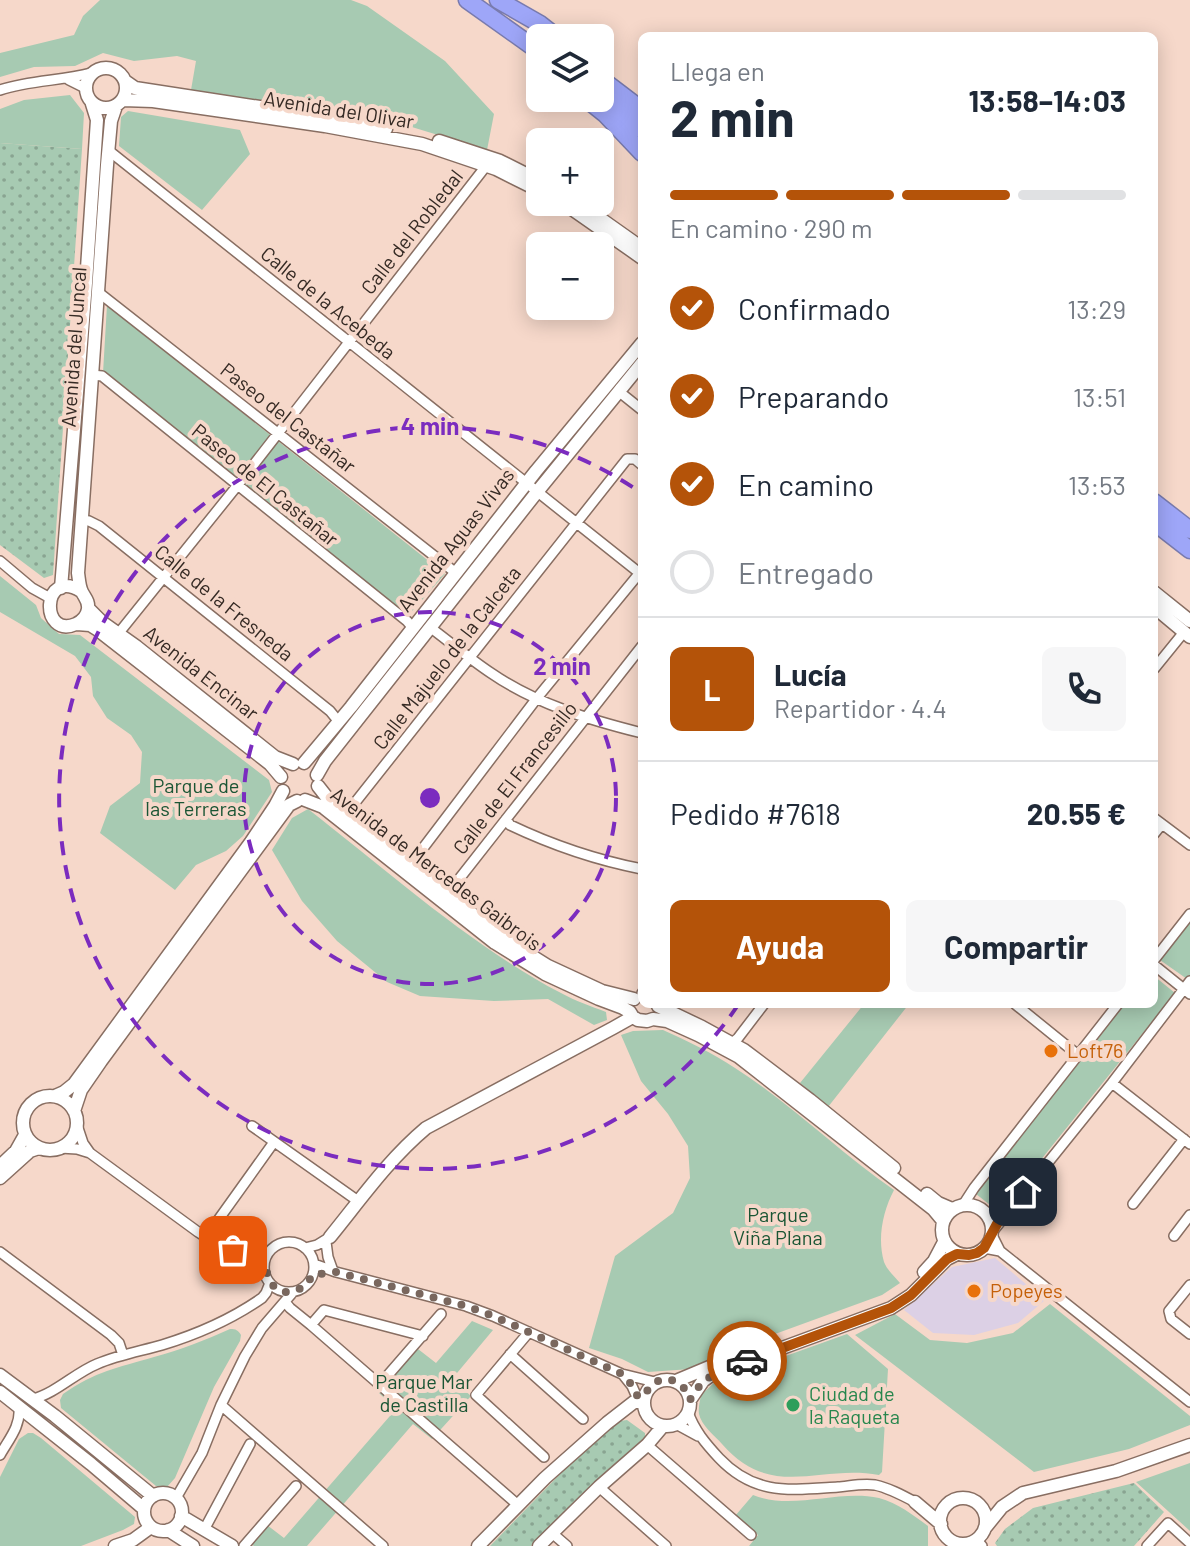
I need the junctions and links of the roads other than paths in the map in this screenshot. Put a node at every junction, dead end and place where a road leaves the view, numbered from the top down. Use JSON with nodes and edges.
{"nodes":[{"id":1,"x":467,"y":0,"type":"edge"},
{"id":2,"x":498,"y":0,"type":"edge"},
{"id":3,"x":530,"y":24,"type":"edge"},
{"id":4,"x":540,"y":24,"type":"edge"},
{"id":5,"x":503,"y":25,"type":"junction"},
{"id":6,"x":526,"y":42,"type":"edge"},
{"id":7,"x":526,"y":47,"type":"edge"},
{"id":8,"x":91,"y":73,"type":"junction"},
{"id":9,"x":65,"y":79,"type":"junction"},
{"id":10,"x":614,"y":80,"type":"edge"},
{"id":11,"x":125,"y":81,"type":"junction"},
{"id":12,"x":85,"y":88,"type":"junction"},
{"id":13,"x":614,"y":89,"type":"edge"},
{"id":14,"x":0,"y":90,"type":"edge"},
{"id":15,"x":638,"y":96,"type":"edge"},
{"id":16,"x":119,"y":103,"type":"junction"},
{"id":17,"x":92,"y":104,"type":"junction"},
{"id":18,"x":638,"y":107,"type":"edge"},
{"id":19,"x":614,"y":108,"type":"edge"},
{"id":20,"x":602,"y":112,"type":"edge"},
{"id":21,"x":638,"y":127,"type":"edge"},
{"id":22,"x":638,"y":149,"type":"edge"},
{"id":23,"x":108,"y":150,"type":"junction"},
{"id":24,"x":486,"y":166,"type":"junction"},
{"id":25,"x":526,"y":174,"type":"edge"},
{"id":26,"x":526,"y":185,"type":"edge"},
{"id":27,"x":582,"y":216,"type":"edge"},
{"id":28,"x":597,"y":216,"type":"edge"},
{"id":29,"x":638,"y":245,"type":"edge"},
{"id":30,"x":638,"y":255,"type":"edge"},
{"id":31,"x":98,"y":292,"type":"junction"},
{"id":32,"x":349,"y":344,"type":"junction"},
{"id":33,"x":638,"y":348,"type":"edge"},
{"id":34,"x":638,"y":368,"type":"edge"},
{"id":35,"x":92,"y":375,"type":"junction"},
{"id":36,"x":620,"y":388,"type":"junction"},
{"id":37,"x":638,"y":407,"type":"edge"},
{"id":38,"x":278,"y":433,"type":"junction"},
{"id":39,"x":638,"y":462,"type":"edge"},
{"id":40,"x":526,"y":483,"type":"junction"},
{"id":41,"x":237,"y":486,"type":"junction"},
{"id":42,"x":537,"y":492,"type":"junction"},
{"id":43,"x":1158,"y":505,"type":"edge"},
{"id":44,"x":82,"y":520,"type":"junction"},
{"id":45,"x":577,"y":524,"type":"junction"},
{"id":46,"x":1158,"y":525,"type":"edge"},
{"id":47,"x":1190,"y":530,"type":"edge"},
{"id":48,"x":1190,"y":550,"type":"edge"},
{"id":49,"x":0,"y":561,"type":"edge"},
{"id":50,"x":638,"y":570,"type":"edge"},
{"id":51,"x":456,"y":573,"type":"junction"},
{"id":52,"x":638,"y":576,"type":"edge"},
{"id":53,"x":164,"y":579,"type":"junction"},
{"id":54,"x":61,"y":588,"type":"junction"},
{"id":55,"x":81,"y":591,"type":"junction"},
{"id":56,"x":1158,"y":596,"type":"edge"},
{"id":57,"x":50,"y":598,"type":"junction"},
{"id":58,"x":88,"y":608,"type":"junction"},
{"id":59,"x":1158,"y":610,"type":"edge"},
{"id":60,"x":77,"y":624,"type":"junction"},
{"id":61,"x":413,"y":628,"type":"junction"},
{"id":62,"x":431,"y":628,"type":"junction"},
{"id":63,"x":1188,"y":630,"type":"edge"},
{"id":64,"x":118,"y":634,"type":"junction"},
{"id":65,"x":638,"y":651,"type":"edge"},
{"id":66,"x":470,"y":658,"type":"junction"},
{"id":67,"x":1158,"y":664,"type":"edge"},
{"id":68,"x":537,"y":698,"type":"junction"},
{"id":69,"x":585,"y":717,"type":"junction"},
{"id":70,"x":339,"y":722,"type":"junction"},
{"id":71,"x":638,"y":732,"type":"edge"},
{"id":72,"x":298,"y":764,"type":"junction"},
{"id":73,"x":317,"y":781,"type":"junction"},
{"id":74,"x":282,"y":784,"type":"junction"},
{"id":75,"x":301,"y":800,"type":"junction"},
{"id":76,"x":346,"y":814,"type":"junction"},
{"id":77,"x":506,"y":819,"type":"junction"},
{"id":78,"x":1158,"y":821,"type":"edge"},
{"id":79,"x":255,"y":844,"type":"junction"},
{"id":80,"x":1190,"y":845,"type":"edge"},
{"id":81,"x":412,"y":867,"type":"junction"},
{"id":82,"x":638,"y":868,"type":"edge"},
{"id":83,"x":449,"y":896,"type":"junction"},
{"id":84,"x":1190,"y":914,"type":"edge"},
{"id":85,"x":1158,"y":957,"type":"edge"},
{"id":86,"x":1158,"y":965,"type":"edge"},
{"id":87,"x":1188,"y":988,"type":"edge"},
{"id":88,"x":139,"y":1004,"type":"junction"},
{"id":89,"x":637,"y":1004,"type":"edge"},
{"id":90,"x":639,"y":1008,"type":"edge"},
{"id":91,"x":761,"y":1008,"type":"edge"},
{"id":92,"x":1021,"y":1008,"type":"edge"},
{"id":93,"x":1115,"y":1008,"type":"edge"},
{"id":94,"x":656,"y":1010,"type":"edge"},
{"id":95,"x":732,"y":1043,"type":"junction"},
{"id":96,"x":1078,"y":1055,"type":"junction"},
{"id":97,"x":1112,"y":1083,"type":"junction"},
{"id":98,"x":55,"y":1096,"type":"junction"},
{"id":99,"x":74,"y":1111,"type":"junction"},
{"id":100,"x":77,"y":1125,"type":"junction"},
{"id":101,"x":252,"y":1126,"type":"dead end"},
{"id":102,"x":25,"y":1135,"type":"junction"},
{"id":103,"x":1187,"y":1141,"type":"edge"},
{"id":104,"x":274,"y":1142,"type":"junction"},
{"id":105,"x":39,"y":1148,"type":"junction"},
{"id":106,"x":60,"y":1148,"type":"junction"},
{"id":107,"x":90,"y":1153,"type":"junction"},
{"id":108,"x":0,"y":1166,"type":"edge"},
{"id":109,"x":0,"y":1178,"type":"edge"},
{"id":110,"x":358,"y":1201,"type":"junction"},
{"id":111,"x":1133,"y":1204,"type":"dead end"},
{"id":112,"x":958,"y":1207,"type":"junction"},
{"id":113,"x":1190,"y":1215,"type":"edge"},
{"id":114,"x":943,"y":1221,"type":"junction"},
{"id":115,"x":992,"y":1233,"type":"junction"},
{"id":116,"x":1174,"y":1236,"type":"dead end"},
{"id":117,"x":206,"y":1237,"type":"junction"},
{"id":118,"x":328,"y":1239,"type":"junction"},
{"id":119,"x":944,"y":1242,"type":"junction"},
{"id":120,"x":305,"y":1248,"type":"junction"},
{"id":121,"x":984,"y":1248,"type":"junction"},
{"id":122,"x":1000,"y":1251,"type":"junction"},
{"id":123,"x":0,"y":1252,"type":"edge"},
{"id":124,"x":957,"y":1254,"type":"junction"},
{"id":125,"x":267,"y":1255,"type":"junction"},
{"id":126,"x":252,"y":1256,"type":"junction"},
{"id":127,"x":314,"y":1262,"type":"junction"},
{"id":128,"x":264,"y":1267,"type":"junction"},
{"id":129,"x":334,"y":1272,"type":"junction"},
{"id":130,"x":312,"y":1275,"type":"junction"},
{"id":131,"x":270,"y":1283,"type":"junction"},
{"id":132,"x":1190,"y":1285,"type":"edge"},
{"id":133,"x":282,"y":1300,"type":"junction"},
{"id":134,"x":441,"y":1314,"type":"dead end"},
{"id":135,"x":311,"y":1325,"type":"junction"},
{"id":136,"x":529,"y":1332,"type":"junction"},
{"id":137,"x":1190,"y":1334,"type":"edge"},
{"id":138,"x":423,"y":1336,"type":"junction"},
{"id":139,"x":510,"y":1354,"type":"junction"},
{"id":140,"x":123,"y":1355,"type":"junction"},
{"id":141,"x":622,"y":1374,"type":"junction"},
{"id":142,"x":0,"y":1375,"type":"edge"},
{"id":143,"x":388,"y":1375,"type":"dead end"},
{"id":144,"x":676,"y":1381,"type":"junction"},
{"id":145,"x":655,"y":1382,"type":"junction"},
{"id":146,"x":0,"y":1392,"type":"edge"},
{"id":147,"x":33,"y":1399,"type":"junction"},
{"id":148,"x":644,"y":1399,"type":"junction"},
{"id":149,"x":1190,"y":1402,"type":"edge"},
{"id":150,"x":221,"y":1405,"type":"junction"},
{"id":151,"x":689,"y":1406,"type":"junction"},
{"id":152,"x":19,"y":1407,"type":"junction"},
{"id":153,"x":583,"y":1419,"type":"dead end"},
{"id":154,"x":670,"y":1425,"type":"junction"},
{"id":155,"x":701,"y":1438,"type":"junction"},
{"id":156,"x":250,"y":1444,"type":"dead end"},
{"id":157,"x":647,"y":1445,"type":"junction"},
{"id":158,"x":1190,"y":1445,"type":"edge"},
{"id":159,"x":0,"y":1455,"type":"edge"},
{"id":160,"x":544,"y":1457,"type":"dead end"},
{"id":161,"x":296,"y":1486,"type":"dead end"},
{"id":162,"x":599,"y":1487,"type":"junction"},
{"id":163,"x":153,"y":1496,"type":"junction"},
{"id":164,"x":176,"y":1498,"type":"junction"},
{"id":165,"x":915,"y":1502,"type":"junction"},
{"id":166,"x":518,"y":1505,"type":"junction"},
{"id":167,"x":945,"y":1506,"type":"junction"},
{"id":168,"x":1002,"y":1507,"type":"junction"},
{"id":169,"x":144,"y":1509,"type":"junction"},
{"id":170,"x":983,"y":1510,"type":"junction"},
{"id":171,"x":181,"y":1516,"type":"junction"},
{"id":172,"x":151,"y":1527,"type":"junction"},
{"id":173,"x":168,"y":1530,"type":"junction"},
{"id":174,"x":204,"y":1530,"type":"junction"},
{"id":175,"x":552,"y":1533,"type":"junction"},
{"id":176,"x":942,"y":1534,"type":"edge"},
{"id":177,"x":751,"y":1535,"type":"dead end"},
{"id":178,"x":975,"y":1540,"type":"edge"},
{"id":179,"x":1190,"y":1543,"type":"edge"},
{"id":180,"x":115,"y":1546,"type":"edge"},
{"id":181,"x":193,"y":1546,"type":"edge"},
{"id":182,"x":232,"y":1546,"type":"edge"},
{"id":183,"x":244,"y":1546,"type":"edge"},
{"id":184,"x":383,"y":1546,"type":"edge"},
{"id":185,"x":478,"y":1546,"type":"edge"},
{"id":186,"x":539,"y":1546,"type":"edge"},
{"id":187,"x":567,"y":1546,"type":"edge"},
{"id":188,"x":666,"y":1546,"type":"edge"},
{"id":189,"x":1147,"y":1546,"type":"edge"}],
"edges":[{"from":1,"to":5,"type":"highway"},
{"from":2,"to":3,"type":"highway"},
{"from":2,"to":4,"type":"highway"},
{"from":5,"to":6,"type":"highway"},
{"from":5,"to":7,"type":"highway"},
{"from":8,"to":9,"type":"street"},
{"from":8,"to":11,"type":"street"},
{"from":8,"to":12,"type":"street"},
{"from":9,"to":12,"type":"street"},
{"from":9,"to":14,"type":"street"},
{"from":10,"to":15,"type":"highway"},
{"from":11,"to":16,"type":"street"},
{"from":11,"to":25,"type":"street","name":"Avenida del Olivar"},
{"from":12,"to":17,"type":"street"},
{"from":13,"to":18,"type":"highway"},
{"from":16,"to":17,"type":"street"},
{"from":16,"to":23,"type":"street","name":"Avenida del Juncal"},
{"from":16,"to":24,"type":"street","name":"Avenida del Olivar"},
{"from":17,"to":54,"type":"street","name":"Avenida del Juncal"},
{"from":19,"to":21,"type":"highway"},
{"from":20,"to":22,"type":"highway"},
{"from":23,"to":31,"type":"street","name":"Avenida del Juncal"},
{"from":23,"to":32,"type":"street","name":"Calle de la Acebeda"},
{"from":24,"to":26,"type":"street","name":"Avenida del Olivar"},
{"from":24,"to":32,"type":"street","name":"Calle del Robledal"},
{"from":27,"to":30,"type":"street"},
{"from":28,"to":29,"type":"street"},
{"from":31,"to":35,"type":"street","name":"Avenida del Juncal"},
{"from":31,"to":38,"type":"street","name":"Paseo del Castañar"},
{"from":32,"to":38,"type":"street","name":"Calle del Robledal"},
{"from":32,"to":40,"type":"street","name":"Calle de la Acebeda"},
{"from":33,"to":40,"type":"street","name":"Avenida Aguas Vivas"},
{"from":34,"to":36,"type":"street","name":"Avenida Aguas Vivas"},
{"from":35,"to":41,"type":"street","name":"Paseo de El Castañar"},
{"from":35,"to":44,"type":"street","name":"Avenida del Juncal"},
{"from":36,"to":37,"type":"street"},
{"from":36,"to":42,"type":"street","name":"Avenida Aguas Vivas"},
{"from":38,"to":41,"type":"street","name":"Calle del Robledal"},
{"from":38,"to":51,"type":"street","name":"Paseo del Castañar"},
{"from":39,"to":45,"type":"street","name":"Calle Majuelo de la Calceta"},
{"from":40,"to":42,"type":"street","name":"Calle de la Acebeda"},
{"from":40,"to":51,"type":"street","name":"Avenida Aguas Vivas"},
{"from":41,"to":53,"type":"street","name":"Calle del Robledal"},
{"from":41,"to":61,"type":"street","name":"Paseo de El Castañar"},
{"from":42,"to":45,"type":"street","name":"Calle de la Acebeda"},
{"from":42,"to":62,"type":"street","name":"Avenida Aguas Vivas"},
{"from":43,"to":47,"type":"highway"},
{"from":44,"to":53,"type":"street","name":"Calle de la Fresneda"},
{"from":44,"to":55,"type":"street","name":"Avenida del Juncal"},
{"from":45,"to":50,"type":"street","name":"Calle de la Acebeda"},
{"from":45,"to":66,"type":"street","name":"Calle Majuelo de la Calceta"},
{"from":46,"to":48,"type":"highway"},
{"from":49,"to":57,"type":"street"},
{"from":51,"to":61,"type":"street","name":"Avenida Aguas Vivas"},
{"from":52,"to":68,"type":"street"},
{"from":53,"to":64,"type":"street","name":"Calle del Robledal"},
{"from":53,"to":70,"type":"street","name":"Calle de la Fresneda"},
{"from":54,"to":55,"type":"street"},
{"from":54,"to":57,"type":"street"},
{"from":55,"to":58,"type":"street"},
{"from":56,"to":63,"type":"street"},
{"from":57,"to":60,"type":"street"},
{"from":58,"to":60,"type":"street"},
{"from":58,"to":64,"type":"street","name":"Avenida Encinar"},
{"from":59,"to":63,"type":"street"},
{"from":60,"to":74,"type":"street","name":"Avenida Encinar"},
{"from":61,"to":70,"type":"street","name":"Avenida Aguas Vivas"},
{"from":62,"to":66,"type":"street"},
{"from":62,"to":73,"type":"street","name":"Avenida Aguas Vivas"},
{"from":63,"to":67,"type":"street"},
{"from":64,"to":72,"type":"street","name":"Avenida Encinar"},
{"from":65,"to":69,"type":"street","name":"Calle de El Francesillo"},
{"from":66,"to":68,"type":"street"},
{"from":66,"to":76,"type":"street","name":"Calle Majuelo de la Calceta"},
{"from":68,"to":69,"type":"street"},
{"from":68,"to":81,"type":"street"},
{"from":69,"to":71,"type":"street"},
{"from":69,"to":77,"type":"street","name":"Calle de El Francesillo"},
{"from":70,"to":72,"type":"street","name":"Avenida Aguas Vivas"},
{"from":72,"to":73,"type":"street"},
{"from":72,"to":74,"type":"street"},
{"from":73,"to":75,"type":"street"},
{"from":73,"to":76,"type":"street","name":"Avenida de Mercedes Gaibrois"},
{"from":74,"to":75,"type":"street"},
{"from":74,"to":79,"type":"street"},
{"from":75,"to":79,"type":"street"},
{"from":75,"to":89,"type":"street","name":"Avenida de Mercedes Gaibrois"},
{"from":76,"to":81,"type":"street","name":"Avenida de Mercedes Gaibrois"},
{"from":77,"to":82,"type":"street"},
{"from":77,"to":83,"type":"street","name":"Calle de El Francesillo"},
{"from":78,"to":80,"type":"street"},
{"from":79,"to":88,"type":"street"},
{"from":81,"to":83,"type":"street","name":"Avenida de Mercedes Gaibrois"},
{"from":83,"to":89,"type":"street","name":"Avenida de Mercedes Gaibrois"},
{"from":84,"to":85,"type":"street"},
{"from":86,"to":87,"type":"street"},
{"from":87,"to":97,"type":"street"},
{"from":88,"to":98,"type":"street"},
{"from":88,"to":99,"type":"street"},
{"from":89,"to":110,"type":"street"},
{"from":90,"to":94,"type":"street"},
{"from":91,"to":95,"type":"street"},
{"from":92,"to":96,"type":"street"},
{"from":93,"to":96,"type":"street"},
{"from":94,"to":95,"type":"street"},
{"from":94,"to":114,"type":"street"},
{"from":95,"to":112,"type":"street"},
{"from":96,"to":112,"type":"street"},
{"from":97,"to":103,"type":"street"},
{"from":97,"to":115,"type":"street"},
{"from":98,"to":99,"type":"street"},
{"from":98,"to":102,"type":"street"},
{"from":99,"to":100,"type":"street"},
{"from":100,"to":106,"type":"street"},
{"from":100,"to":107,"type":"street"},
{"from":101,"to":104,"type":"street"},
{"from":102,"to":105,"type":"street"},
{"from":102,"to":108,"type":"street"},
{"from":103,"to":111,"type":"street"},
{"from":104,"to":110,"type":"street"},
{"from":104,"to":117,"type":"street"},
{"from":105,"to":106,"type":"street"},
{"from":105,"to":109,"type":"street"},
{"from":106,"to":107,"type":"street"},
{"from":107,"to":117,"type":"street"},
{"from":110,"to":118,"type":"street"},
{"from":112,"to":114,"type":"street"},
{"from":112,"to":115,"type":"street"},
{"from":113,"to":116,"type":"street"},
{"from":114,"to":119,"type":"street"},
{"from":115,"to":121,"type":"street"},
{"from":115,"to":122,"type":"street"},
{"from":117,"to":126,"type":"street"},
{"from":118,"to":120,"type":"street"},
{"from":118,"to":127,"type":"street"},
{"from":118,"to":129,"type":"street"},
{"from":119,"to":124,"type":"street"},
{"from":119,"to":144,"type":"street"},
{"from":120,"to":125,"type":"street"},
{"from":120,"to":127,"type":"street"},
{"from":121,"to":122,"type":"street"},
{"from":121,"to":124,"type":"street"},
{"from":122,"to":149,"type":"street"},
{"from":123,"to":140,"type":"street"},
{"from":124,"to":151,"type":"street"},
{"from":125,"to":126,"type":"street"},
{"from":125,"to":128,"type":"street"},
{"from":126,"to":128,"type":"street"},
{"from":127,"to":129,"type":"street"},
{"from":127,"to":130,"type":"street"},
{"from":128,"to":131,"type":"street"},
{"from":129,"to":130,"type":"street"},
{"from":129,"to":136,"type":"street"},
{"from":130,"to":133,"type":"street"},
{"from":131,"to":133,"type":"street"},
{"from":131,"to":140,"type":"street"},
{"from":132,"to":137,"type":"street"},
{"from":133,"to":135,"type":"street"},
{"from":133,"to":150,"type":"street"},
{"from":134,"to":138,"type":"street"},
{"from":135,"to":138,"type":"street"},
{"from":135,"to":166,"type":"street"},
{"from":136,"to":139,"type":"street"},
{"from":136,"to":141,"type":"street"},
{"from":138,"to":143,"type":"street"},
{"from":139,"to":153,"type":"street"},
{"from":139,"to":160,"type":"street"},
{"from":140,"to":147,"type":"street"},
{"from":141,"to":145,"type":"street"},
{"from":141,"to":148,"type":"street"},
{"from":142,"to":147,"type":"street"},
{"from":144,"to":145,"type":"street"},
{"from":144,"to":151,"type":"street"},
{"from":145,"to":148,"type":"street"},
{"from":146,"to":152,"type":"street"},
{"from":147,"to":163,"type":"street"},
{"from":148,"to":154,"type":"street"},
{"from":148,"to":166,"type":"street"},
{"from":150,"to":164,"type":"street"},
{"from":150,"to":184,"type":"street"},
{"from":151,"to":154,"type":"street"},
{"from":151,"to":155,"type":"street"},
{"from":152,"to":159,"type":"street"},
{"from":152,"to":169,"type":"street"},
{"from":154,"to":155,"type":"street"},
{"from":154,"to":157,"type":"street"},
{"from":155,"to":165,"type":"street"},
{"from":156,"to":174,"type":"street"},
{"from":157,"to":162,"type":"street"},
{"from":157,"to":177,"type":"street"},
{"from":158,"to":168,"type":"street"},
{"from":161,"to":183,"type":"street"},
{"from":162,"to":175,"type":"street"},
{"from":162,"to":188,"type":"street"},
{"from":163,"to":164,"type":"street"},
{"from":163,"to":169,"type":"street"},
{"from":164,"to":171,"type":"street"},
{"from":165,"to":167,"type":"street"},
{"from":165,"to":176,"type":"street"},
{"from":166,"to":185,"type":"street"},
{"from":167,"to":170,"type":"street"},
{"from":167,"to":176,"type":"street"},
{"from":168,"to":170,"type":"street"},
{"from":168,"to":178,"type":"street"},
{"from":169,"to":172,"type":"street"},
{"from":170,"to":178,"type":"street"},
{"from":171,"to":173,"type":"street"},
{"from":171,"to":174,"type":"street"},
{"from":172,"to":173,"type":"street"},
{"from":172,"to":180,"type":"street"},
{"from":173,"to":181,"type":"street"},
{"from":174,"to":182,"type":"street"},
{"from":175,"to":186,"type":"street"},
{"from":175,"to":187,"type":"street"},
{"from":176,"to":178,"type":"street"},
{"from":179,"to":189,"type":"street"}]}
